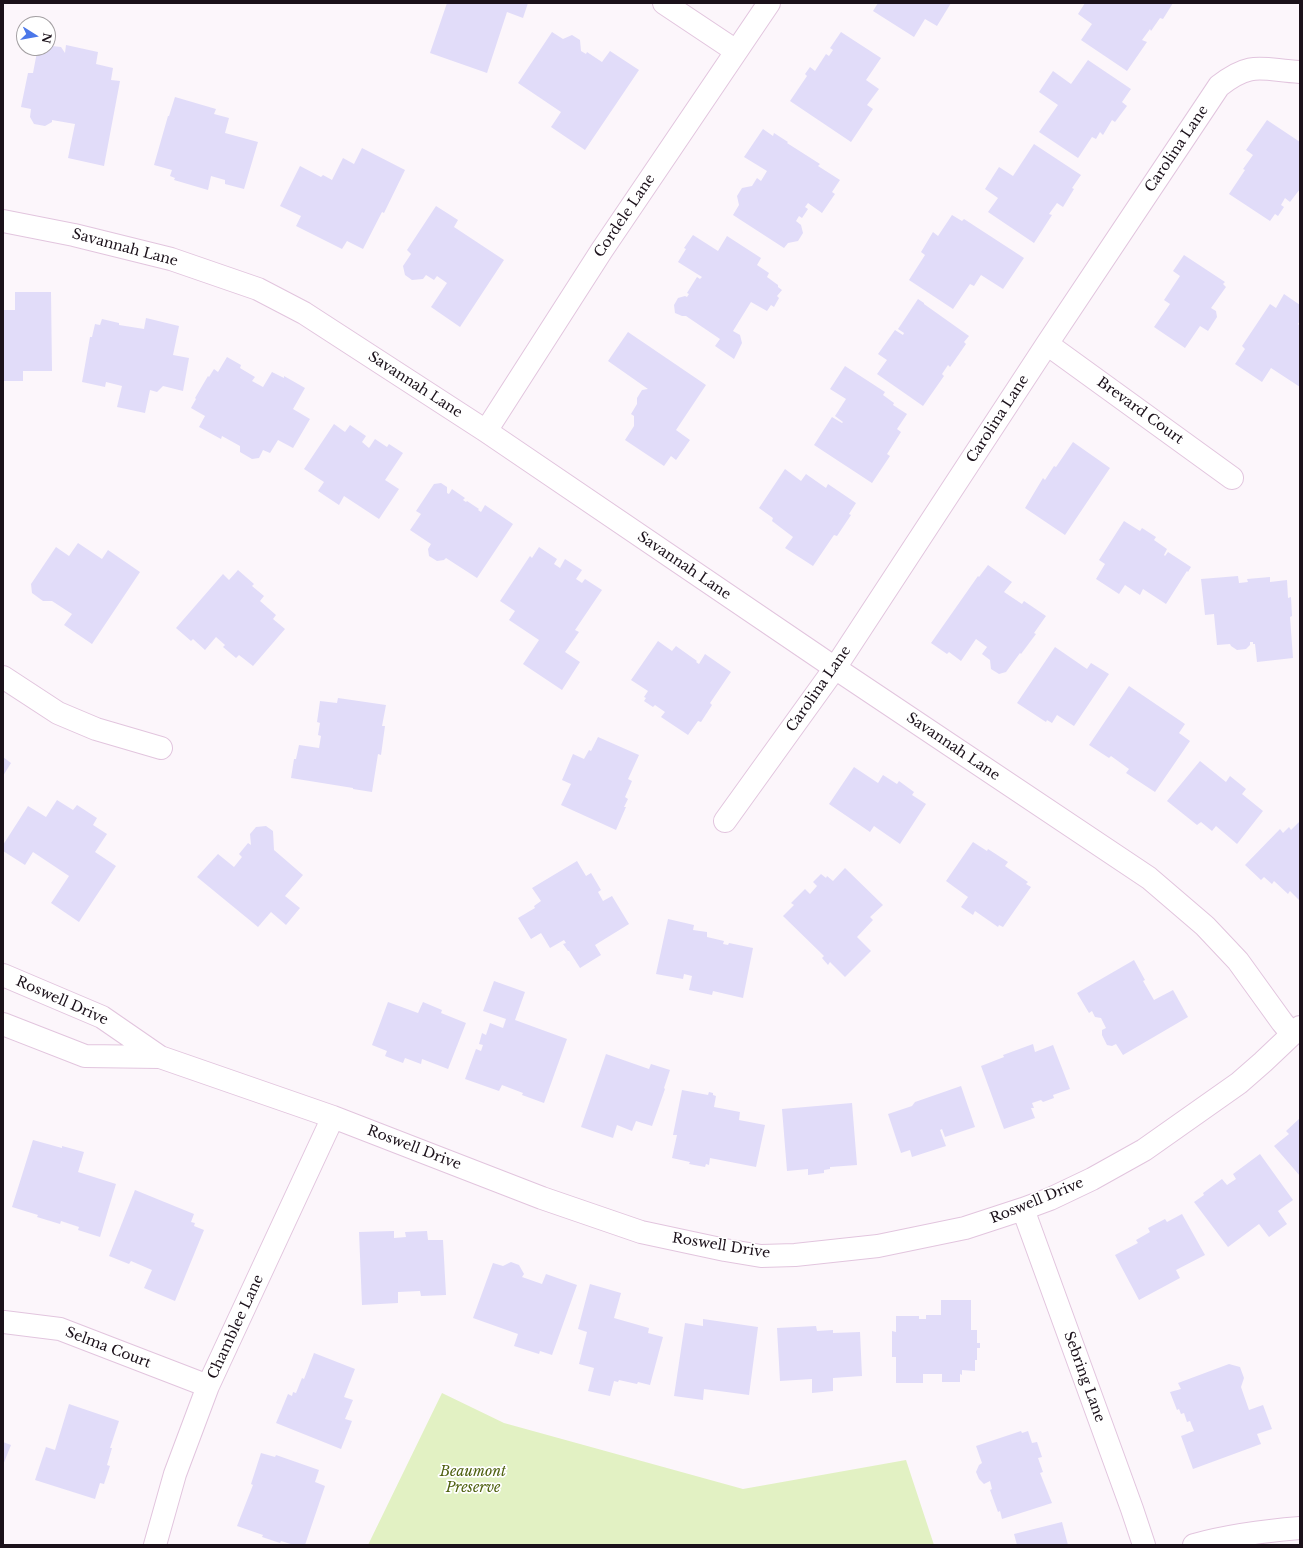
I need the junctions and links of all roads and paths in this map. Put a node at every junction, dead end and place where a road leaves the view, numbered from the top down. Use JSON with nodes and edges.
{"nodes":[{"id":1,"x":664,"y":3,"type":"edge"},
{"id":2,"x":769,"y":3,"type":"edge"},
{"id":3,"x":736,"y":51,"type":"junction"},
{"id":4,"x":1300,"y":72,"type":"edge"},
{"id":5,"x":3,"y":220,"type":"edge"},
{"id":6,"x":1047,"y":344,"type":"junction"},
{"id":7,"x":486,"y":431,"type":"junction"},
{"id":8,"x":1232,"y":478,"type":"dead end"},
{"id":9,"x":835,"y":668,"type":"junction"},
{"id":10,"x":3,"y":677,"type":"edge"},
{"id":11,"x":161,"y":748,"type":"dead end"},
{"id":12,"x":725,"y":821,"type":"dead end"},
{"id":13,"x":3,"y":975,"type":"edge"},
{"id":14,"x":3,"y":1024,"type":"edge"},
{"id":15,"x":1296,"y":1031,"type":"edge"},
{"id":16,"x":160,"y":1056,"type":"junction"},
{"id":17,"x":333,"y":1117,"type":"junction"},
{"id":18,"x":1023,"y":1210,"type":"junction"},
{"id":19,"x":4,"y":1322,"type":"edge"},
{"id":20,"x":208,"y":1386,"type":"junction"},
{"id":21,"x":1300,"y":1528,"type":"edge"},
{"id":22,"x":155,"y":1545,"type":"edge"},
{"id":23,"x":1144,"y":1545,"type":"edge"},
{"id":24,"x":1194,"y":1545,"type":"edge"}],
"edges":[{"from":1,"to":3,"type":"street"},
{"from":2,"to":3,"type":"street","name":"Cordele Lane"},
{"from":3,"to":7,"type":"street","name":"Cordele Lane"},
{"from":4,"to":6,"type":"street","name":"Carolina Lane"},
{"from":5,"to":7,"type":"street","name":"Savannah Lane"},
{"from":6,"to":8,"type":"street","name":"Brevard Court"},
{"from":6,"to":9,"type":"street","name":"Carolina Lane"},
{"from":7,"to":9,"type":"street","name":"Savannah Lane"},
{"from":9,"to":12,"type":"street","name":"Carolina Lane"},
{"from":9,"to":15,"type":"street","name":"Savannah Lane"},
{"from":10,"to":11,"type":"street"},
{"from":13,"to":16,"type":"street","name":"Roswell Drive"},
{"from":14,"to":16,"type":"street","name":"Roswell Drive"},
{"from":15,"to":18,"type":"street","name":"Roswell Drive"},
{"from":16,"to":17,"type":"street","name":"Roswell Drive"},
{"from":17,"to":18,"type":"street","name":"Roswell Drive"},
{"from":17,"to":20,"type":"street","name":"Chamblee Lane"},
{"from":18,"to":23,"type":"street","name":"Sebring Lane"},
{"from":19,"to":20,"type":"street","name":"Selma Court"},
{"from":20,"to":22,"type":"street","name":"Chamblee Lane"},
{"from":21,"to":24,"type":"street"}]}
